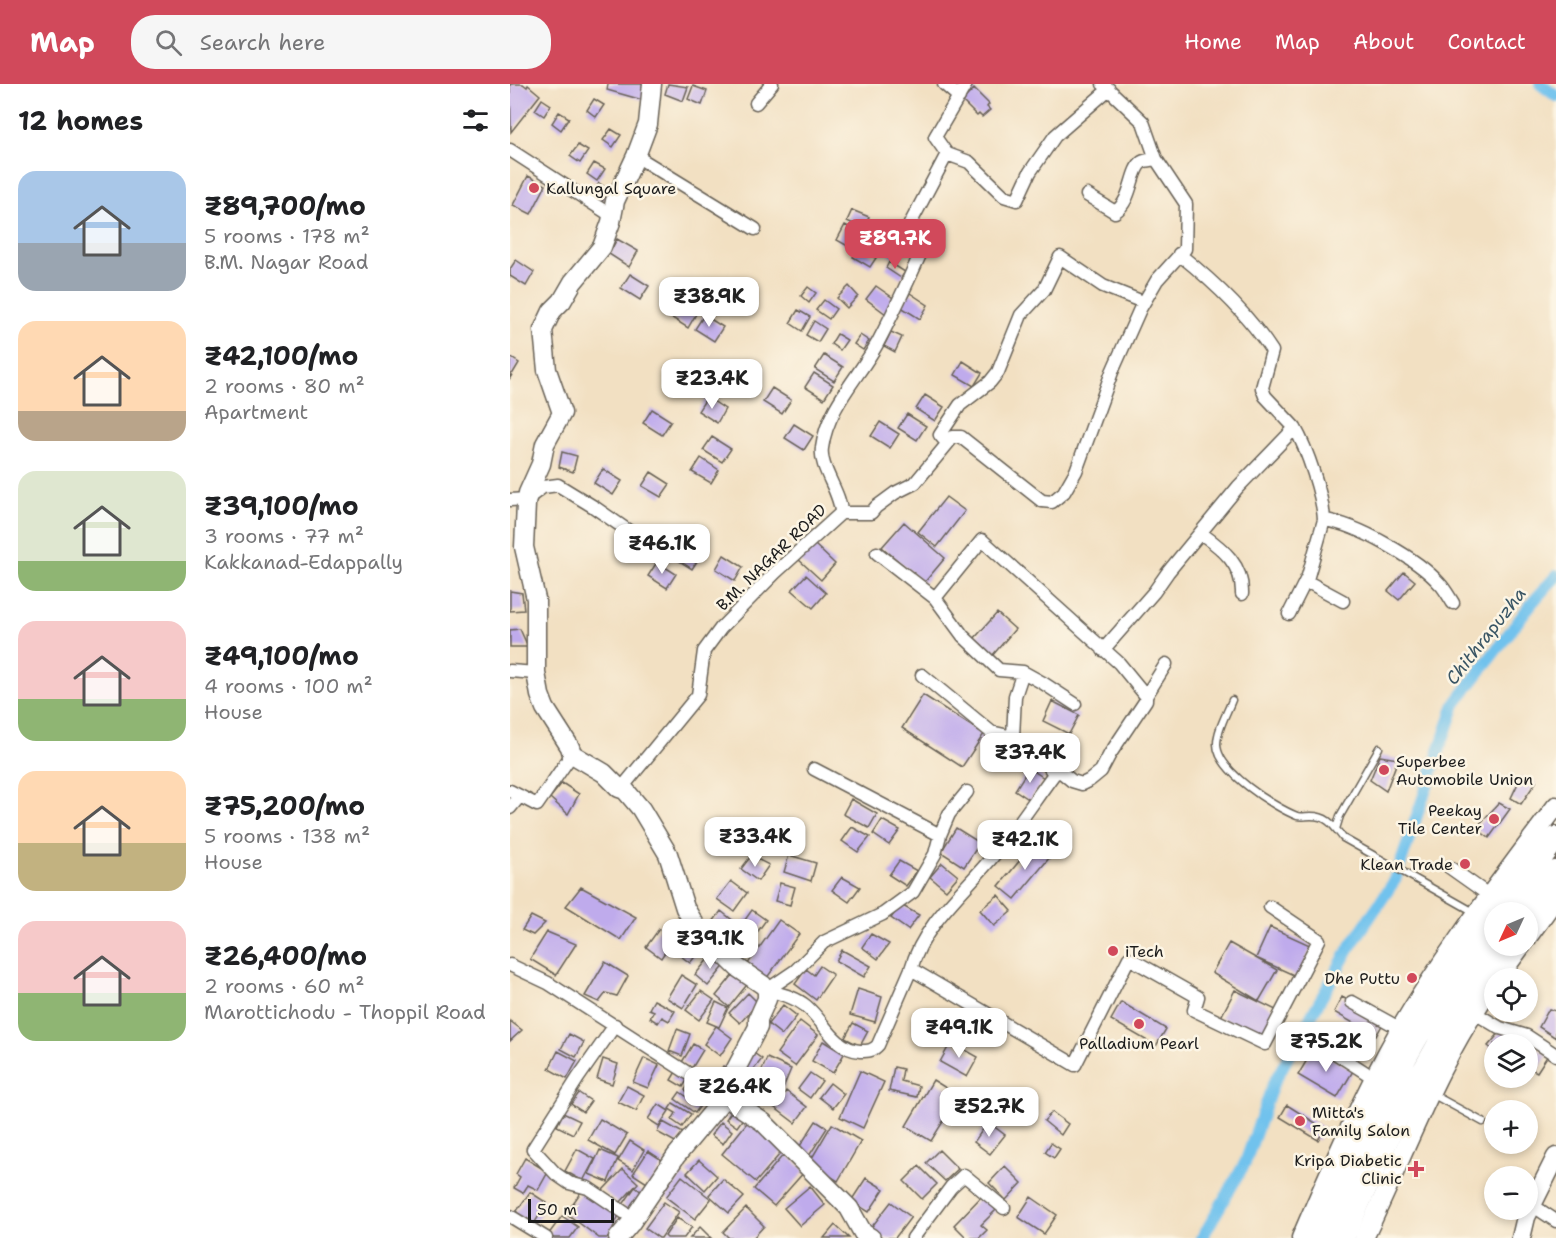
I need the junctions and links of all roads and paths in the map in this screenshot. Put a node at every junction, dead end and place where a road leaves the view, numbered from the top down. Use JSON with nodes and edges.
{"nodes":[{"id":1,"x":652,"y":84,"type":"edge"},
{"id":2,"x":772,"y":84,"type":"edge"},
{"id":3,"x":944,"y":84,"type":"edge"},
{"id":4,"x":966,"y":84,"type":"edge"},
{"id":5,"x":1106,"y":86,"type":"edge"},
{"id":6,"x":959,"y":97,"type":"junction"},
{"id":7,"x":756,"y":103,"type":"dead end"},
{"id":8,"x":510,"y":150,"type":"edge"},
{"id":9,"x":947,"y":154,"type":"junction"},
{"id":10,"x":636,"y":156,"type":"junction"},
{"id":11,"x":1156,"y":159,"type":"junction"},
{"id":12,"x":1087,"y":195,"type":"dead end"},
{"id":13,"x":612,"y":216,"type":"junction"},
{"id":14,"x":755,"y":229,"type":"dead end"},
{"id":15,"x":1179,"y":254,"type":"junction"},
{"id":16,"x":1143,"y":302,"type":"junction"},
{"id":17,"x":1295,"y":428,"type":"junction"},
{"id":18,"x":947,"y":443,"type":"junction"},
{"id":19,"x":518,"y":499,"type":"edge"},
{"id":20,"x":841,"y":513,"type":"junction"},
{"id":21,"x":1324,"y":520,"type":"junction"},
{"id":22,"x":1202,"y":534,"type":"junction"},
{"id":23,"x":640,"y":539,"type":"dead end"},
{"id":24,"x":877,"y":553,"type":"dead end"},
{"id":25,"x":1306,"y":581,"type":"junction"},
{"id":26,"x":1242,"y":594,"type":"dead end"},
{"id":27,"x":934,"y":598,"type":"junction"},
{"id":28,"x":1343,"y":601,"type":"dead end"},
{"id":29,"x":1453,"y":603,"type":"dead end"},
{"id":30,"x":1289,"y":614,"type":"dead end"},
{"id":31,"x":1104,"y":650,"type":"junction"},
{"id":32,"x":1166,"y":664,"type":"dead end"},
{"id":33,"x":510,"y":671,"type":"edge"},
{"id":34,"x":1023,"y":672,"type":"junction"},
{"id":35,"x":536,"y":673,"type":"junction"},
{"id":36,"x":922,"y":675,"type":"dead end"},
{"id":37,"x":1146,"y":696,"type":"junction"},
{"id":38,"x":1232,"y":700,"type":"dead end"},
{"id":39,"x":1074,"y":704,"type":"dead end"},
{"id":40,"x":1013,"y":737,"type":"junction"},
{"id":41,"x":1379,"y":748,"type":"dead end"},
{"id":42,"x":572,"y":754,"type":"junction"},
{"id":43,"x":814,"y":769,"type":"dead end"},
{"id":44,"x":1054,"y":774,"type":"junction"},
{"id":45,"x":621,"y":789,"type":"junction"},
{"id":46,"x":968,"y":792,"type":"dead end"},
{"id":47,"x":515,"y":794,"type":"edge"},
{"id":48,"x":1556,"y":806,"type":"edge"},
{"id":49,"x":510,"y":808,"type":"edge"},
{"id":50,"x":1336,"y":829,"type":"junction"},
{"id":51,"x":940,"y":835,"type":"junction"},
{"id":52,"x":1556,"y":838,"type":"edge"},
{"id":53,"x":1449,"y":867,"type":"dead end"},
{"id":54,"x":1556,"y":872,"type":"edge"},
{"id":55,"x":1556,"y":898,"type":"edge"},
{"id":56,"x":1493,"y":902,"type":"edge"},
{"id":57,"x":1496,"y":902,"type":"edge"},
{"id":58,"x":1497,"y":902,"type":"edge"},
{"id":59,"x":1534,"y":902,"type":"edge"},
{"id":60,"x":1270,"y":907,"type":"dead end"},
{"id":61,"x":1484,"y":917,"type":"edge"},
{"id":62,"x":1484,"y":921,"type":"edge"},
{"id":63,"x":1484,"y":922,"type":"edge"},
{"id":64,"x":1538,"y":923,"type":"edge"},
{"id":65,"x":1494,"y":956,"type":"edge"},
{"id":66,"x":510,"y":965,"type":"edge"},
{"id":67,"x":911,"y":969,"type":"junction"},
{"id":68,"x":767,"y":990,"type":"junction"},
{"id":69,"x":1484,"y":997,"type":"edge"},
{"id":70,"x":1352,"y":1002,"type":"dead end"},
{"id":71,"x":1473,"y":1012,"type":"junction"},
{"id":72,"x":615,"y":1025,"type":"junction"},
{"id":73,"x":1401,"y":1029,"type":"junction"},
{"id":74,"x":1315,"y":1040,"type":"dead end"},
{"id":75,"x":1556,"y":1055,"type":"edge"},
{"id":76,"x":1374,"y":1078,"type":"junction"},
{"id":77,"x":1432,"y":1093,"type":"junction"},
{"id":78,"x":725,"y":1097,"type":"junction"},
{"id":79,"x":1483,"y":1122,"type":"dead end"},
{"id":80,"x":1556,"y":1156,"type":"edge"},
{"id":81,"x":1538,"y":1192,"type":"edge"},
{"id":82,"x":1004,"y":1208,"type":"dead end"},
{"id":83,"x":1538,"y":1208,"type":"edge"},
{"id":84,"x":510,"y":1216,"type":"edge"},
{"id":85,"x":1525,"y":1220,"type":"edge"},
{"id":86,"x":1556,"y":1221,"type":"edge"},
{"id":87,"x":1364,"y":1223,"type":"edge"},
{"id":88,"x":627,"y":1232,"type":"edge"},
{"id":89,"x":546,"y":1238,"type":"edge"},
{"id":90,"x":871,"y":1238,"type":"edge"},
{"id":91,"x":913,"y":1238,"type":"edge"},
{"id":92,"x":1301,"y":1238,"type":"edge"},
{"id":93,"x":1320,"y":1238,"type":"edge"},
{"id":94,"x":1343,"y":1238,"type":"edge"},
{"id":95,"x":1521,"y":1238,"type":"edge"}],
"edges":[{"from":1,"to":10,"type":"street"},
{"from":2,"to":7,"type":"street"},
{"from":3,"to":6,"type":"street"},
{"from":4,"to":6,"type":"street"},
{"from":5,"to":9,"type":"street"},
{"from":5,"to":11,"type":"street"},
{"from":6,"to":9,"type":"street"},
{"from":8,"to":13,"type":"street"},
{"from":9,"to":20,"type":"street","name":"B.M. NAGAR ROAD"},
{"from":10,"to":13,"type":"street"},
{"from":10,"to":14,"type":"street"},
{"from":11,"to":12,"type":"street"},
{"from":11,"to":15,"type":"street"},
{"from":13,"to":19,"type":"street"},
{"from":15,"to":16,"type":"street"},
{"from":15,"to":17,"type":"street"},
{"from":16,"to":18,"type":"street"},
{"from":16,"to":18,"type":"street"},
{"from":17,"to":21,"type":"street"},
{"from":17,"to":22,"type":"street"},
{"from":18,"to":20,"type":"street"},
{"from":19,"to":23,"type":"street"},
{"from":19,"to":35,"type":"street"},
{"from":20,"to":45,"type":"street","name":"B.M. NAGAR ROAD"},
{"from":21,"to":25,"type":"street"},
{"from":21,"to":29,"type":"street"},
{"from":22,"to":26,"type":"street"},
{"from":22,"to":31,"type":"street"},
{"from":24,"to":27,"type":"street"},
{"from":25,"to":28,"type":"street"},
{"from":25,"to":30,"type":"street"},
{"from":27,"to":31,"type":"street"},
{"from":27,"to":34,"type":"street"},
{"from":31,"to":37,"type":"street"},
{"from":32,"to":37,"type":"street"},
{"from":33,"to":35,"type":"street"},
{"from":34,"to":39,"type":"street"},
{"from":34,"to":40,"type":"street"},
{"from":35,"to":42,"type":"street"},
{"from":36,"to":40,"type":"street"},
{"from":37,"to":44,"type":"street"},
{"from":38,"to":50,"type":"lane"},
{"from":40,"to":44,"type":"street"},
{"from":41,"to":50,"type":"lane"},
{"from":42,"to":45,"type":"street"},
{"from":42,"to":47,"type":"street"},
{"from":43,"to":51,"type":"street"},
{"from":44,"to":67,"type":"street"},
{"from":45,"to":68,"type":"street"},
{"from":46,"to":51,"type":"street"},
{"from":47,"to":49,"type":"street"},
{"from":48,"to":57,"type":"street"},
{"from":50,"to":61,"type":"lane"},
{"from":51,"to":68,"type":"street"},
{"from":52,"to":58,"type":"highway"},
{"from":53,"to":56,"type":"street"},
{"from":54,"to":59,"type":"highway"},
{"from":55,"to":64,"type":"street"},
{"from":60,"to":67,"type":"street"},
{"from":62,"to":73,"type":"street"},
{"from":63,"to":93,"type":"highway"},
{"from":65,"to":87,"type":"highway"},
{"from":66,"to":72,"type":"street"},
{"from":67,"to":68,"type":"street"},
{"from":68,"to":78,"type":"street"},
{"from":69,"to":71,"type":"street"},
{"from":70,"to":73,"type":"street"},
{"from":71,"to":75,"type":"street"},
{"from":71,"to":77,"type":"street"},
{"from":72,"to":78,"type":"street"},
{"from":72,"to":88,"type":"street"},
{"from":73,"to":76,"type":"street"},
{"from":74,"to":76,"type":"street"},
{"from":76,"to":92,"type":"street"},
{"from":77,"to":79,"type":"lane"},
{"from":77,"to":87,"type":"street"},
{"from":78,"to":88,"type":"street"},
{"from":78,"to":90,"type":"street"},
{"from":80,"to":81,"type":"street"},
{"from":82,"to":91,"type":"street"},
{"from":83,"to":86,"type":"street"},
{"from":84,"to":89,"type":"street"},
{"from":85,"to":95,"type":"street"},
{"from":87,"to":94,"type":"highway"}]}
